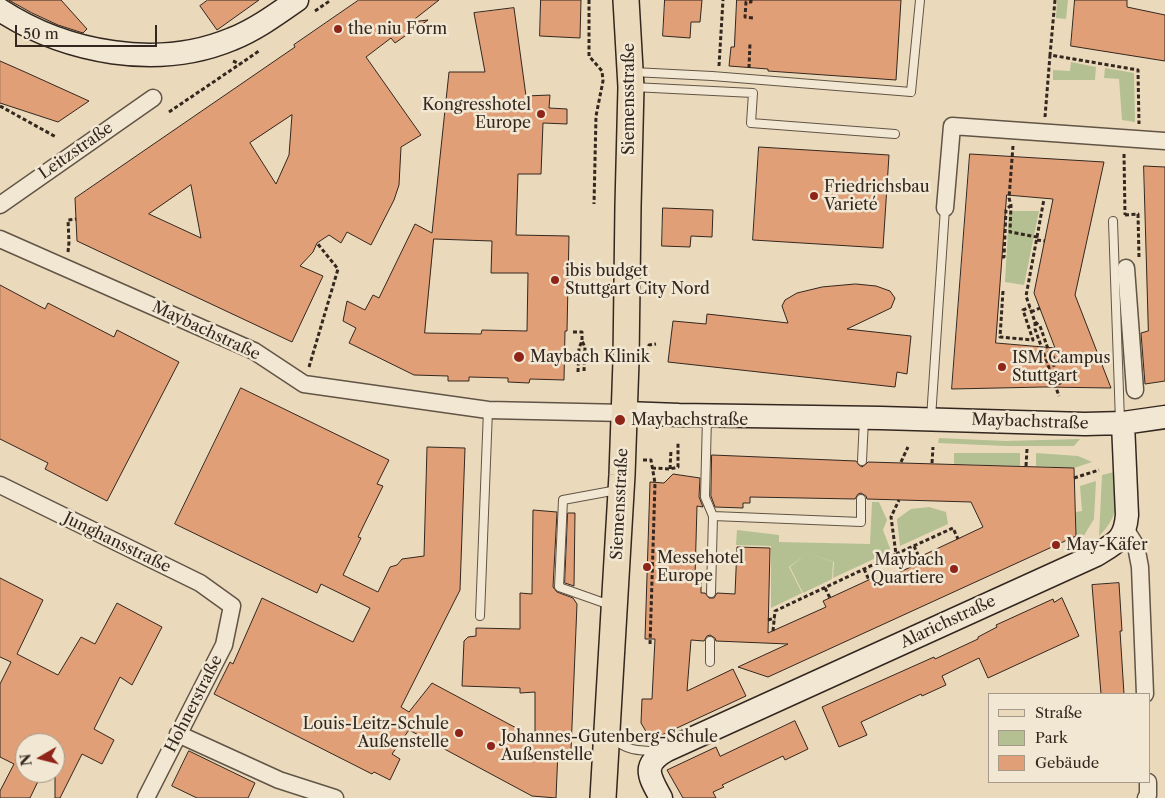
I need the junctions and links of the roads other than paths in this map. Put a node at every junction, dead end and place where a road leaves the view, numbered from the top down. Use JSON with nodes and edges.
{"nodes":[{"id":1,"x":297,"y":0,"type":"edge"},
{"id":2,"x":626,"y":0,"type":"edge"},
{"id":3,"x":920,"y":0,"type":"edge"},
{"id":4,"x":0,"y":10,"type":"edge"},
{"id":5,"x":631,"y":79,"type":"junction"},
{"id":6,"x":153,"y":98,"type":"dead end"},
{"id":7,"x":895,"y":134,"type":"dead end"},
{"id":8,"x":1165,"y":141,"type":"edge"},
{"id":9,"x":0,"y":205,"type":"edge"},
{"id":10,"x":945,"y":208,"type":"joint"},
{"id":11,"x":1113,"y":220,"type":"dead end"},
{"id":12,"x":0,"y":238,"type":"edge"},
{"id":13,"x":1126,"y":268,"type":"road end"},
{"id":14,"x":1135,"y":390,"type":"dead end"},
{"id":15,"x":488,"y":410,"type":"junction"},
{"id":16,"x":625,"y":413,"type":"junction"},
{"id":17,"x":707,"y":416,"type":"junction"},
{"id":18,"x":864,"y":417,"type":"junction"},
{"id":19,"x":1165,"y":417,"type":"edge"},
{"id":20,"x":930,"y":419,"type":"junction"},
{"id":21,"x":1121,"y":423,"type":"junction"},
{"id":22,"x":862,"y":461,"type":"dead end"},
{"id":23,"x":0,"y":485,"type":"edge"},
{"id":24,"x":621,"y":489,"type":"junction"},
{"id":25,"x":861,"y":499,"type":"dead end"},
{"id":26,"x":713,"y":516,"type":"junction"},
{"id":27,"x":1126,"y":530,"type":"junction"},
{"id":28,"x":711,"y":593,"type":"dead end"},
{"id":29,"x":232,"y":606,"type":"joint"},
{"id":30,"x":614,"y":607,"type":"junction"},
{"id":31,"x":480,"y":616,"type":"dead end"},
{"id":32,"x":710,"y":641,"type":"dead end"},
{"id":33,"x":710,"y":662,"type":"dead end"},
{"id":34,"x":1144,"y":693,"type":"edge"},
{"id":35,"x":608,"y":726,"type":"junction"},
{"id":36,"x":178,"y":734,"type":"junction"},
{"id":37,"x":667,"y":750,"type":"junction"},
{"id":38,"x":146,"y":798,"type":"edge"},
{"id":39,"x":335,"y":798,"type":"edge"},
{"id":40,"x":603,"y":798,"type":"edge"},
{"id":41,"x":661,"y":798,"type":"edge"}],
"edges":[{"from":1,"to":4,"type":"main road"},
{"from":2,"to":5,"type":"main road","name":"Siemensstraße"},
{"from":3,"to":5,"type":"lane"},
{"from":5,"to":7,"type":"lane"},
{"from":5,"to":16,"type":"main road","name":"Siemensstraße"},
{"from":6,"to":9,"type":"street","name":"Leitzstraße"},
{"from":8,"to":10,"type":"street"},
{"from":10,"to":20,"type":"lane"},
{"from":11,"to":21,"type":"lane"},
{"from":12,"to":15,"type":"street","name":"Maybachstraße"},
{"from":13,"to":14,"type":"street"},
{"from":15,"to":16,"type":"street","name":"Maybachstraße"},
{"from":15,"to":31,"type":"lane"},
{"from":16,"to":17,"type":"main road","name":"Maybachstraße"},
{"from":16,"to":24,"type":"main road","name":"Siemensstraße"},
{"from":17,"to":18,"type":"main road","name":"Maybachstraße"},
{"from":17,"to":26,"type":"lane"},
{"from":18,"to":20,"type":"main road","name":"Maybachstraße"},
{"from":18,"to":22,"type":"lane"},
{"from":19,"to":21,"type":"main road","name":"Maybachstraße"},
{"from":20,"to":21,"type":"main road","name":"Maybachstraße"},
{"from":21,"to":27,"type":"main road"},
{"from":23,"to":29,"type":"street","name":"Junghansstraße"},
{"from":24,"to":30,"type":"main road","name":"Siemensstraße"},
{"from":24,"to":30,"type":"lane"},
{"from":25,"to":26,"type":"lane"},
{"from":26,"to":28,"type":"lane"},
{"from":27,"to":34,"type":"street"},
{"from":27,"to":37,"type":"main road","name":"Alarichstraße"},
{"from":29,"to":36,"type":"street","name":"Hohnerstraße"},
{"from":30,"to":35,"type":"main road","name":"Siemensstraße"},
{"from":32,"to":33,"type":"lane"},
{"from":35,"to":37,"type":"lane"},
{"from":35,"to":40,"type":"main road","name":"Siemensstraße"},
{"from":36,"to":38,"type":"street","name":"Hohnerstraße"},
{"from":36,"to":39,"type":"street"},
{"from":37,"to":41,"type":"main road","name":"Alarichstraße"}]}
